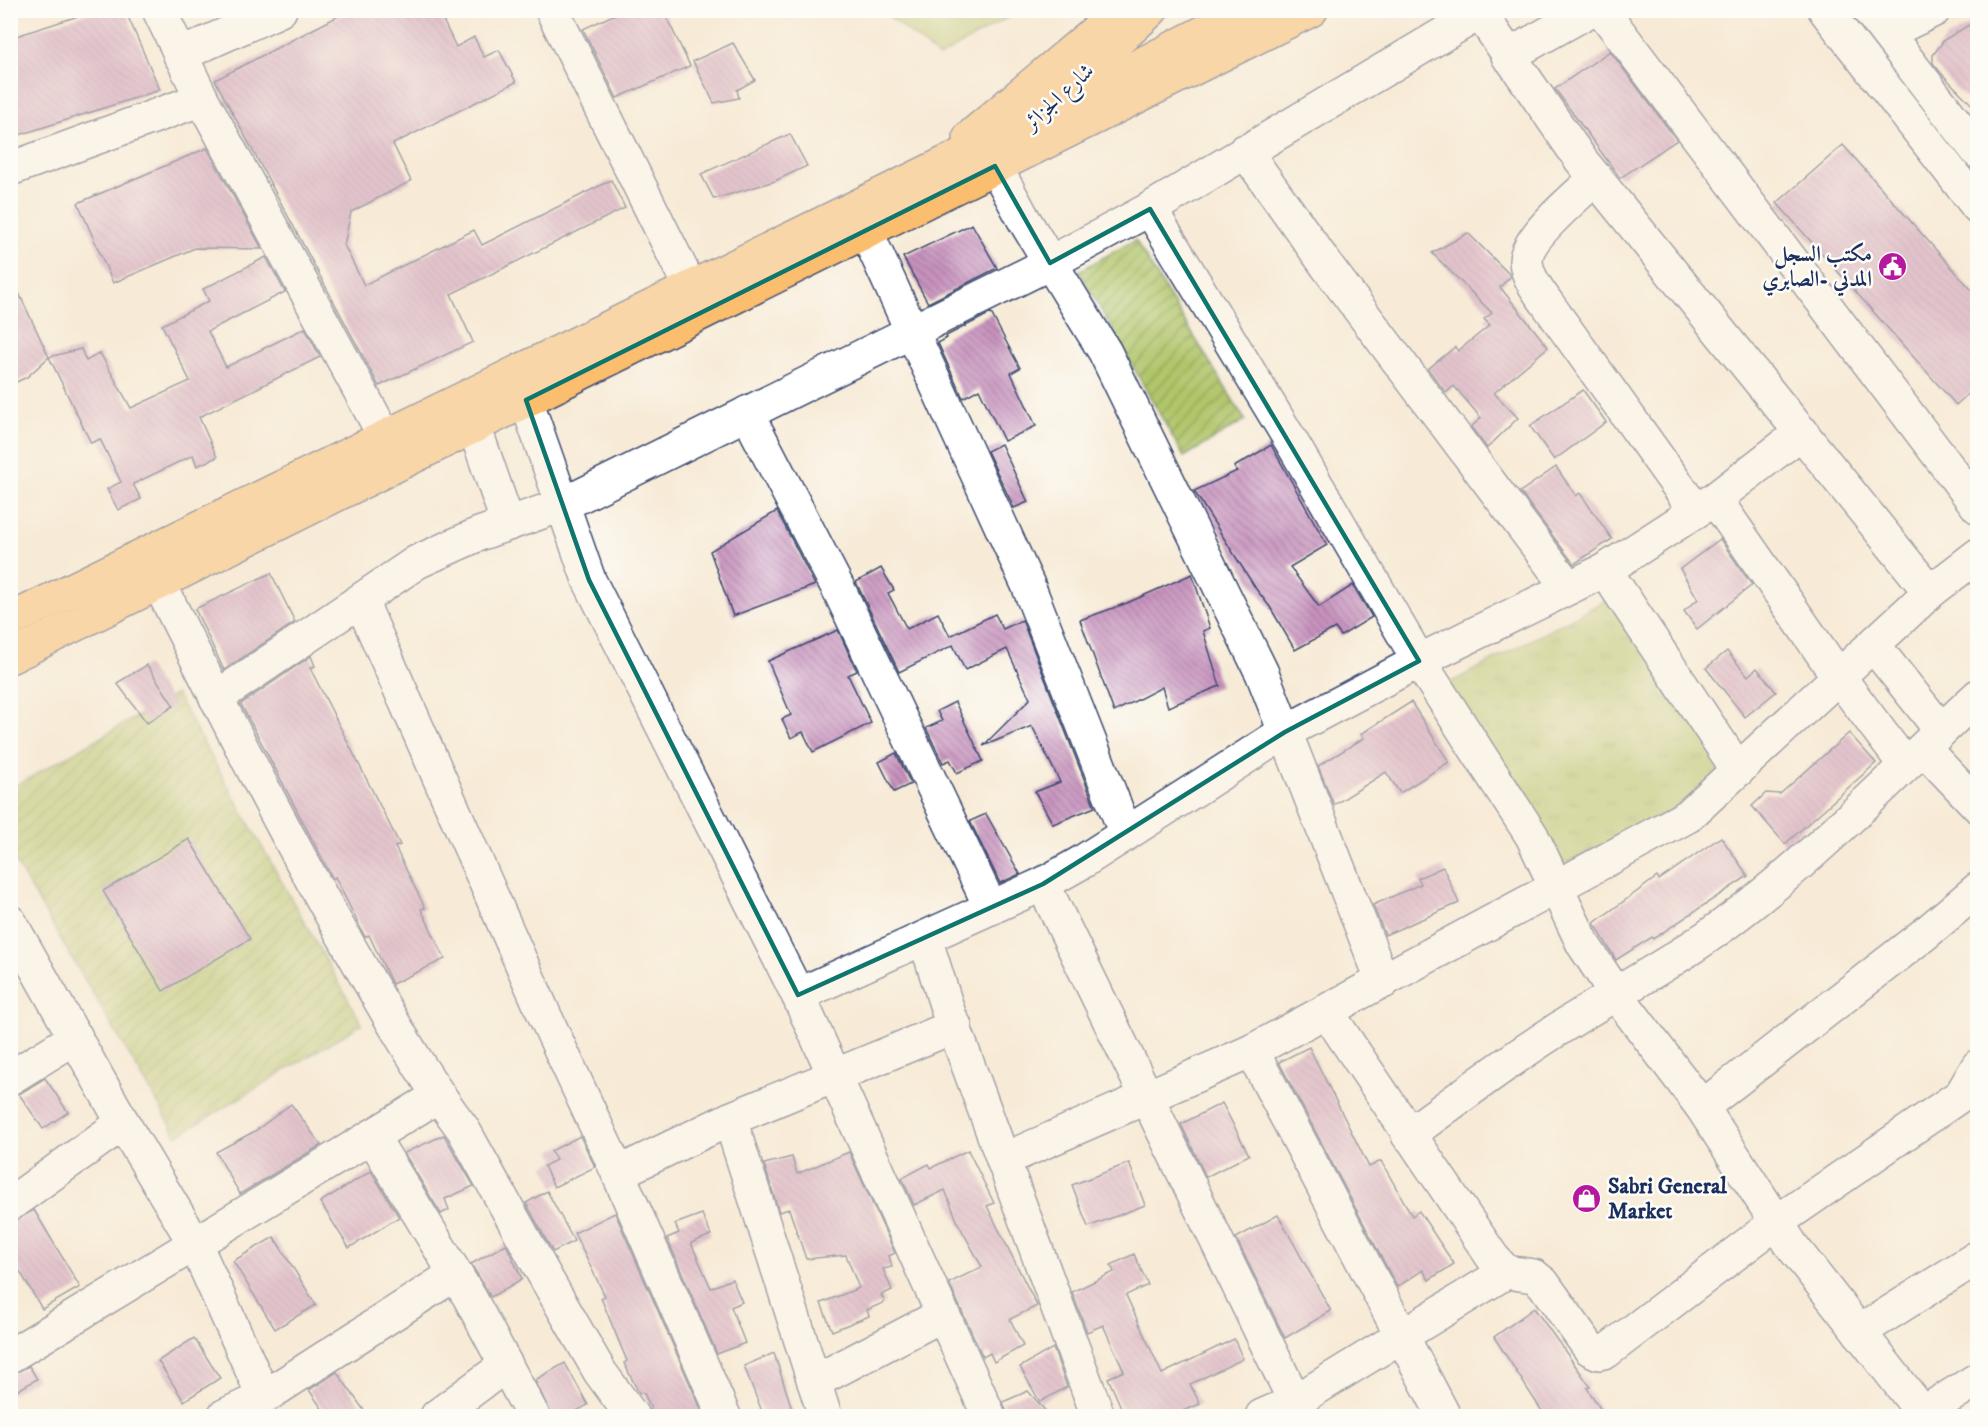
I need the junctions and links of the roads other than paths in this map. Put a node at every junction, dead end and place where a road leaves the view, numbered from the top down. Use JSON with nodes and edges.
{"nodes":[{"id":1,"x":159,"y":10,"type":"edge"},
{"id":2,"x":280,"y":10,"type":"edge"},
{"id":3,"x":552,"y":10,"type":"edge"},
{"id":4,"x":1120,"y":10,"type":"edge"},
{"id":5,"x":1151,"y":10,"type":"edge"},
{"id":6,"x":1247,"y":10,"type":"edge"},
{"id":7,"x":1311,"y":10,"type":"edge"},
{"id":8,"x":1590,"y":10,"type":"edge"},
{"id":9,"x":1602,"y":10,"type":"edge"},
{"id":10,"x":1826,"y":10,"type":"edge"},
{"id":11,"x":1934,"y":10,"type":"edge"},
{"id":12,"x":1479,"y":12,"type":"edge"},
{"id":13,"x":1878,"y":22,"type":"edge"},
{"id":14,"x":180,"y":55,"type":"junction"},
{"id":15,"x":1508,"y":56,"type":"junction"},
{"id":16,"x":202,"y":99,"type":"junction"},
{"id":17,"x":1028,"y":123,"type":"junction"},
{"id":18,"x":1245,"y":151,"type":"junction"},
{"id":19,"x":1977,"y":153,"type":"edge"},
{"id":20,"x":995,"y":166,"type":"junction"},
{"id":21,"x":10,"y":169,"type":"edge"},
{"id":22,"x":932,"y":169,"type":"junction"},
{"id":23,"x":1596,"y":178,"type":"junction"},
{"id":24,"x":966,"y":181,"type":"junction"},
{"id":25,"x":1977,"y":207,"type":"edge"},
{"id":26,"x":1150,"y":209,"type":"junction"},
{"id":27,"x":866,"y":231,"type":"junction"},
{"id":28,"x":1050,"y":263,"type":"junction"},
{"id":29,"x":690,"y":287,"type":"junction"},
{"id":30,"x":912,"y":333,"type":"junction"},
{"id":31,"x":526,"y":400,"type":"junction"},
{"id":32,"x":747,"y":413,"type":"junction"},
{"id":33,"x":474,"y":426,"type":"junction"},
{"id":34,"x":1802,"y":432,"type":"junction"},
{"id":35,"x":385,"y":437,"type":"junction"},
{"id":36,"x":562,"y":505,"type":"junction"},
{"id":37,"x":1706,"y":505,"type":"junction"},
{"id":38,"x":1977,"y":507,"type":"edge"},
{"id":39,"x":508,"y":524,"type":"junction"},
{"id":40,"x":1977,"y":555,"type":"edge"},
{"id":41,"x":1605,"y":570,"type":"junction"},
{"id":42,"x":159,"y":583,"type":"junction"},
{"id":43,"x":1568,"y":586,"type":"junction"},
{"id":44,"x":1930,"y":592,"type":"junction"},
{"id":45,"x":361,"y":601,"type":"junction"},
{"id":46,"x":10,"y":620,"type":"edge"},
{"id":47,"x":1874,"y":646,"type":"junction"},
{"id":48,"x":10,"y":657,"type":"edge"},
{"id":49,"x":1419,"y":661,"type":"junction"},
{"id":50,"x":1838,"y":676,"type":"junction"},
{"id":51,"x":1977,"y":696,"type":"edge"},
{"id":52,"x":216,"y":698,"type":"junction"},
{"id":53,"x":1285,"y":732,"type":"junction"},
{"id":54,"x":1923,"y":748,"type":"junction"},
{"id":55,"x":1738,"y":770,"type":"junction"},
{"id":56,"x":1977,"y":806,"type":"edge"},
{"id":57,"x":1126,"y":834,"type":"junction"},
{"id":58,"x":1043,"y":884,"type":"junction"},
{"id":59,"x":1557,"y":886,"type":"junction"},
{"id":60,"x":1977,"y":890,"type":"edge"},
{"id":61,"x":992,"y":908,"type":"junction"},
{"id":62,"x":10,"y":922,"type":"edge"},
{"id":63,"x":925,"y":938,"type":"junction"},
{"id":64,"x":1383,"y":981,"type":"junction"},
{"id":65,"x":1616,"y":994,"type":"junction"},
{"id":66,"x":798,"y":995,"type":"junction"},
{"id":67,"x":1327,"y":1012,"type":"junction"},
{"id":68,"x":955,"y":1026,"type":"junction"},
{"id":69,"x":76,"y":1037,"type":"junction"},
{"id":70,"x":1252,"y":1051,"type":"junction"},
{"id":71,"x":1977,"y":1066,"type":"edge"},
{"id":72,"x":836,"y":1076,"type":"junction"},
{"id":73,"x":10,"y":1078,"type":"edge"},
{"id":74,"x":438,"y":1096,"type":"junction"},
{"id":75,"x":1145,"y":1097,"type":"junction"},
{"id":76,"x":1969,"y":1106,"type":"edge"},
{"id":77,"x":1702,"y":1107,"type":"junction"},
{"id":78,"x":730,"y":1119,"type":"junction"},
{"id":79,"x":123,"y":1124,"type":"junction"},
{"id":80,"x":1408,"y":1135,"type":"junction"},
{"id":81,"x":372,"y":1136,"type":"junction"},
{"id":82,"x":1003,"y":1160,"type":"junction"},
{"id":83,"x":618,"y":1173,"type":"junction"},
{"id":84,"x":10,"y":1204,"type":"edge"},
{"id":85,"x":1777,"y":1222,"type":"junction"},
{"id":86,"x":195,"y":1244,"type":"junction"},
{"id":87,"x":1977,"y":1257,"type":"edge"},
{"id":88,"x":1506,"y":1272,"type":"junction"},
{"id":89,"x":456,"y":1274,"type":"junction"},
{"id":90,"x":942,"y":1315,"type":"junction"},
{"id":91,"x":1859,"y":1332,"type":"junction"},
{"id":92,"x":1401,"y":1336,"type":"junction"},
{"id":93,"x":10,"y":1356,"type":"edge"},
{"id":94,"x":506,"y":1365,"type":"junction"},
{"id":95,"x":1977,"y":1379,"type":"edge"},
{"id":96,"x":814,"y":1382,"type":"junction"},
{"id":97,"x":264,"y":1397,"type":"junction"},
{"id":98,"x":1298,"y":1409,"type":"edge"},
{"id":99,"x":230,"y":1415,"type":"edge"},
{"id":100,"x":437,"y":1416,"type":"edge"},
{"id":101,"x":533,"y":1416,"type":"edge"},
{"id":102,"x":632,"y":1416,"type":"edge"},
{"id":103,"x":724,"y":1416,"type":"edge"},
{"id":104,"x":825,"y":1416,"type":"edge"},
{"id":105,"x":989,"y":1416,"type":"edge"},
{"id":106,"x":1098,"y":1416,"type":"edge"},
{"id":107,"x":1262,"y":1416,"type":"edge"},
{"id":108,"x":1444,"y":1416,"type":"edge"},
{"id":109,"x":1922,"y":1416,"type":"edge"}],
"edges":[{"from":1,"to":14,"type":"street"},
{"from":2,"to":14,"type":"street"},
{"from":3,"to":29,"type":"street"},
{"from":4,"to":22,"type":"main road","name":"شارع الجزائر"},
{"from":5,"to":17,"type":"main road","name":"شارع الجزائر"},
{"from":6,"to":17,"type":"main road"},
{"from":7,"to":20,"type":"main road"},
{"from":8,"to":15,"type":"street"},
{"from":9,"to":38,"type":"street"},
{"from":10,"to":25,"type":"street"},
{"from":11,"to":13,"type":"street"},
{"from":12,"to":15,"type":"street"},
{"from":12,"to":18,"type":"street"},
{"from":13,"to":19,"type":"street"},
{"from":14,"to":16,"type":"street"},
{"from":15,"to":23,"type":"street"},
{"from":16,"to":21,"type":"street"},
{"from":16,"to":35,"type":"street"},
{"from":17,"to":22,"type":"main road"},
{"from":17,"to":24,"type":"main road","name":"شارع الجزائر"},
{"from":18,"to":26,"type":"street"},
{"from":18,"to":43,"type":"street"},
{"from":20,"to":24,"type":"main road"},
{"from":20,"to":28,"type":"street"},
{"from":22,"to":29,"type":"main road"},
{"from":23,"to":34,"type":"street"},
{"from":23,"to":37,"type":"street"},
{"from":24,"to":27,"type":"main road"},
{"from":26,"to":28,"type":"street"},
{"from":26,"to":49,"type":"street"},
{"from":27,"to":30,"type":"street"},
{"from":27,"to":31,"type":"main road"},
{"from":28,"to":30,"type":"street"},
{"from":28,"to":53,"type":"street"},
{"from":29,"to":35,"type":"main road"},
{"from":30,"to":32,"type":"street"},
{"from":30,"to":57,"type":"street"},
{"from":31,"to":33,"type":"main road"},
{"from":31,"to":36,"type":"street"},
{"from":32,"to":36,"type":"street"},
{"from":32,"to":61,"type":"street"},
{"from":33,"to":39,"type":"street"},
{"from":33,"to":42,"type":"main road"},
{"from":34,"to":37,"type":"street"},
{"from":34,"to":44,"type":"street"},
{"from":35,"to":46,"type":"main road"},
{"from":36,"to":39,"type":"street"},
{"from":36,"to":66,"type":"street"},
{"from":37,"to":41,"type":"street"},
{"from":37,"to":50,"type":"street"},
{"from":39,"to":45,"type":"street"},
{"from":40,"to":44,"type":"street"},
{"from":41,"to":43,"type":"street"},
{"from":41,"to":55,"type":"street"},
{"from":42,"to":48,"type":"main road"},
{"from":42,"to":52,"type":"street"},
{"from":43,"to":49,"type":"street"},
{"from":44,"to":47,"type":"street"},
{"from":45,"to":52,"type":"street"},
{"from":45,"to":83,"type":"street"},
{"from":47,"to":50,"type":"street"},
{"from":47,"to":54,"type":"street"},
{"from":49,"to":53,"type":"street"},
{"from":49,"to":59,"type":"street"},
{"from":50,"to":54,"type":"street"},
{"from":50,"to":55,"type":"street"},
{"from":51,"to":54,"type":"street"},
{"from":52,"to":74,"type":"street"},
{"from":53,"to":57,"type":"street"},
{"from":53,"to":64,"type":"street"},
{"from":54,"to":56,"type":"street"},
{"from":54,"to":65,"type":"street"},
{"from":55,"to":59,"type":"street"},
{"from":57,"to":58,"type":"street"},
{"from":58,"to":61,"type":"street"},
{"from":58,"to":75,"type":"street"},
{"from":59,"to":64,"type":"street"},
{"from":59,"to":65,"type":"street"},
{"from":60,"to":77,"type":"street"},
{"from":61,"to":63,"type":"street"},
{"from":62,"to":69,"type":"street"},
{"from":63,"to":66,"type":"street"},
{"from":63,"to":68,"type":"street"},
{"from":64,"to":67,"type":"street"},
{"from":65,"to":77,"type":"street"},
{"from":65,"to":80,"type":"street"},
{"from":66,"to":72,"type":"street"},
{"from":67,"to":70,"type":"street"},
{"from":67,"to":80,"type":"street"},
{"from":68,"to":72,"type":"street"},
{"from":68,"to":82,"type":"street"},
{"from":69,"to":73,"type":"street"},
{"from":69,"to":79,"type":"street"},
{"from":70,"to":75,"type":"street"},
{"from":70,"to":92,"type":"street"},
{"from":71,"to":76,"type":"street"},
{"from":72,"to":78,"type":"street"},
{"from":72,"to":90,"type":"street"},
{"from":74,"to":81,"type":"street"},
{"from":74,"to":102,"type":"street"},
{"from":75,"to":82,"type":"street"},
{"from":75,"to":98,"type":"street"},
{"from":76,"to":85,"type":"street"},
{"from":77,"to":85,"type":"street"},
{"from":78,"to":83,"type":"street"},
{"from":78,"to":96,"type":"street"},
{"from":79,"to":84,"type":"street"},
{"from":79,"to":86,"type":"street"},
{"from":80,"to":88,"type":"street"},
{"from":81,"to":86,"type":"street"},
{"from":81,"to":89,"type":"street"},
{"from":82,"to":106,"type":"street"},
{"from":83,"to":103,"type":"street"},
{"from":85,"to":88,"type":"street"},
{"from":85,"to":91,"type":"street"},
{"from":86,"to":93,"type":"street"},
{"from":86,"to":97,"type":"street"},
{"from":87,"to":91,"type":"street"},
{"from":88,"to":92,"type":"street"},
{"from":89,"to":94,"type":"street"},
{"from":89,"to":97,"type":"street"},
{"from":90,"to":96,"type":"street"},
{"from":90,"to":105,"type":"street"},
{"from":91,"to":109,"type":"street"},
{"from":92,"to":98,"type":"street"},
{"from":92,"to":108,"type":"street"},
{"from":94,"to":100,"type":"street"},
{"from":94,"to":101,"type":"street"},
{"from":95,"to":109,"type":"street"},
{"from":96,"to":104,"type":"street"},
{"from":97,"to":99,"type":"street"},
{"from":98,"to":107,"type":"street"}]}
